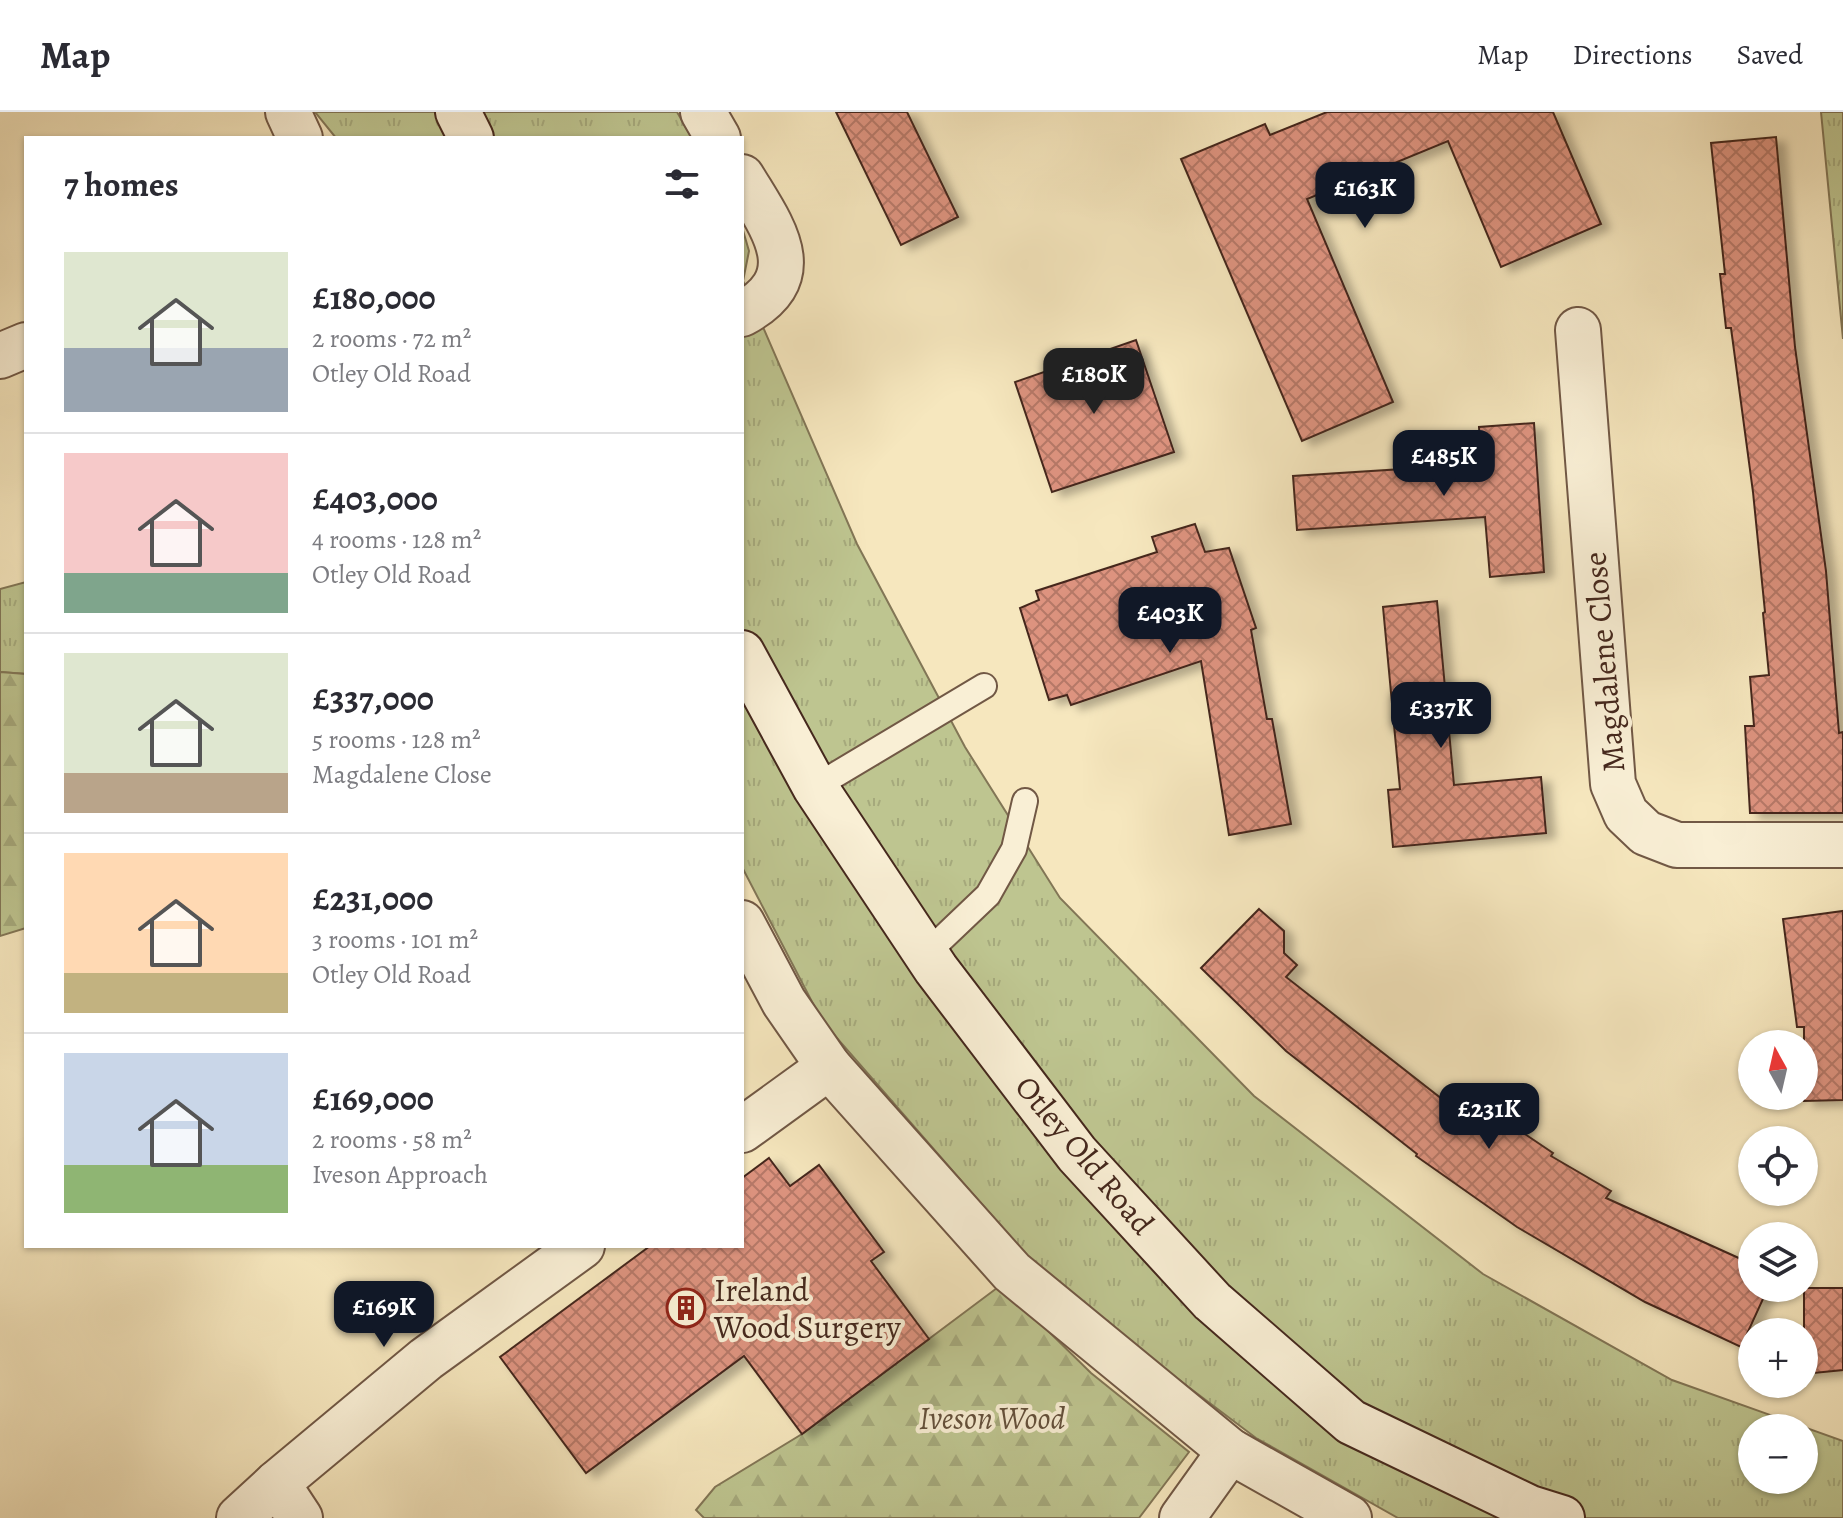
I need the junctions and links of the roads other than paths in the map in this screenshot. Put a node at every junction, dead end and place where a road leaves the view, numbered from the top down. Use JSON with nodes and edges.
{"nodes":[{"id":1,"x":288,"y":112,"type":"edge"},
{"id":2,"x":458,"y":112,"type":"edge"},
{"id":3,"x":703,"y":112,"type":"edge"},
{"id":4,"x":299,"y":136,"type":"edge"},
{"id":5,"x":470,"y":136,"type":"edge"},
{"id":6,"x":717,"y":136,"type":"edge"},
{"id":7,"x":744,"y":180,"type":"edge"},
{"id":8,"x":744,"y":313,"type":"edge"},
{"id":9,"x":1578,"y":330,"type":"dead end"},
{"id":10,"x":24,"y":346,"type":"edge"},
{"id":11,"x":0,"y":356,"type":"edge"},
{"id":12,"x":744,"y":657,"type":"edge"},
{"id":13,"x":984,"y":686,"type":"dead end"},
{"id":14,"x":815,"y":787,"type":"junction"},
{"id":15,"x":1025,"y":801,"type":"dead end"},
{"id":16,"x":1843,"y":845,"type":"edge"},
{"id":17,"x":744,"y":927,"type":"edge"},
{"id":18,"x":926,"y":954,"type":"junction"},
{"id":19,"x":829,"y":1067,"type":"junction"},
{"id":20,"x":744,"y":1129,"type":"edge"},
{"id":21,"x":579,"y":1248,"type":"edge"},
{"id":22,"x":1230,"y":1451,"type":"junction"},
{"id":23,"x":288,"y":1500,"type":"edge"},
{"id":24,"x":239,"y":1518,"type":"edge"},
{"id":25,"x":1182,"y":1518,"type":"edge"},
{"id":26,"x":1349,"y":1518,"type":"edge"},
{"id":27,"x":1562,"y":1518,"type":"edge"}],
"edges":[{"from":1,"to":4,"type":"street"},
{"from":2,"to":5,"type":"street"},
{"from":3,"to":6,"type":"street"},
{"from":7,"to":8,"type":"street"},
{"from":9,"to":16,"type":"street","name":"Magdalene Close"},
{"from":10,"to":11,"type":"street"},
{"from":12,"to":14,"type":"street","name":"Otley Old Road"},
{"from":13,"to":14,"type":"lane"},
{"from":14,"to":18,"type":"street","name":"Otley Old Road"},
{"from":15,"to":18,"type":"lane"},
{"from":17,"to":19,"type":"street"},
{"from":18,"to":27,"type":"street","name":"Otley Old Road"},
{"from":19,"to":20,"type":"street"},
{"from":19,"to":22,"type":"street"},
{"from":21,"to":23,"type":"street"},
{"from":22,"to":25,"type":"street"},
{"from":22,"to":26,"type":"street"},
{"from":23,"to":24,"type":"street"}]}
